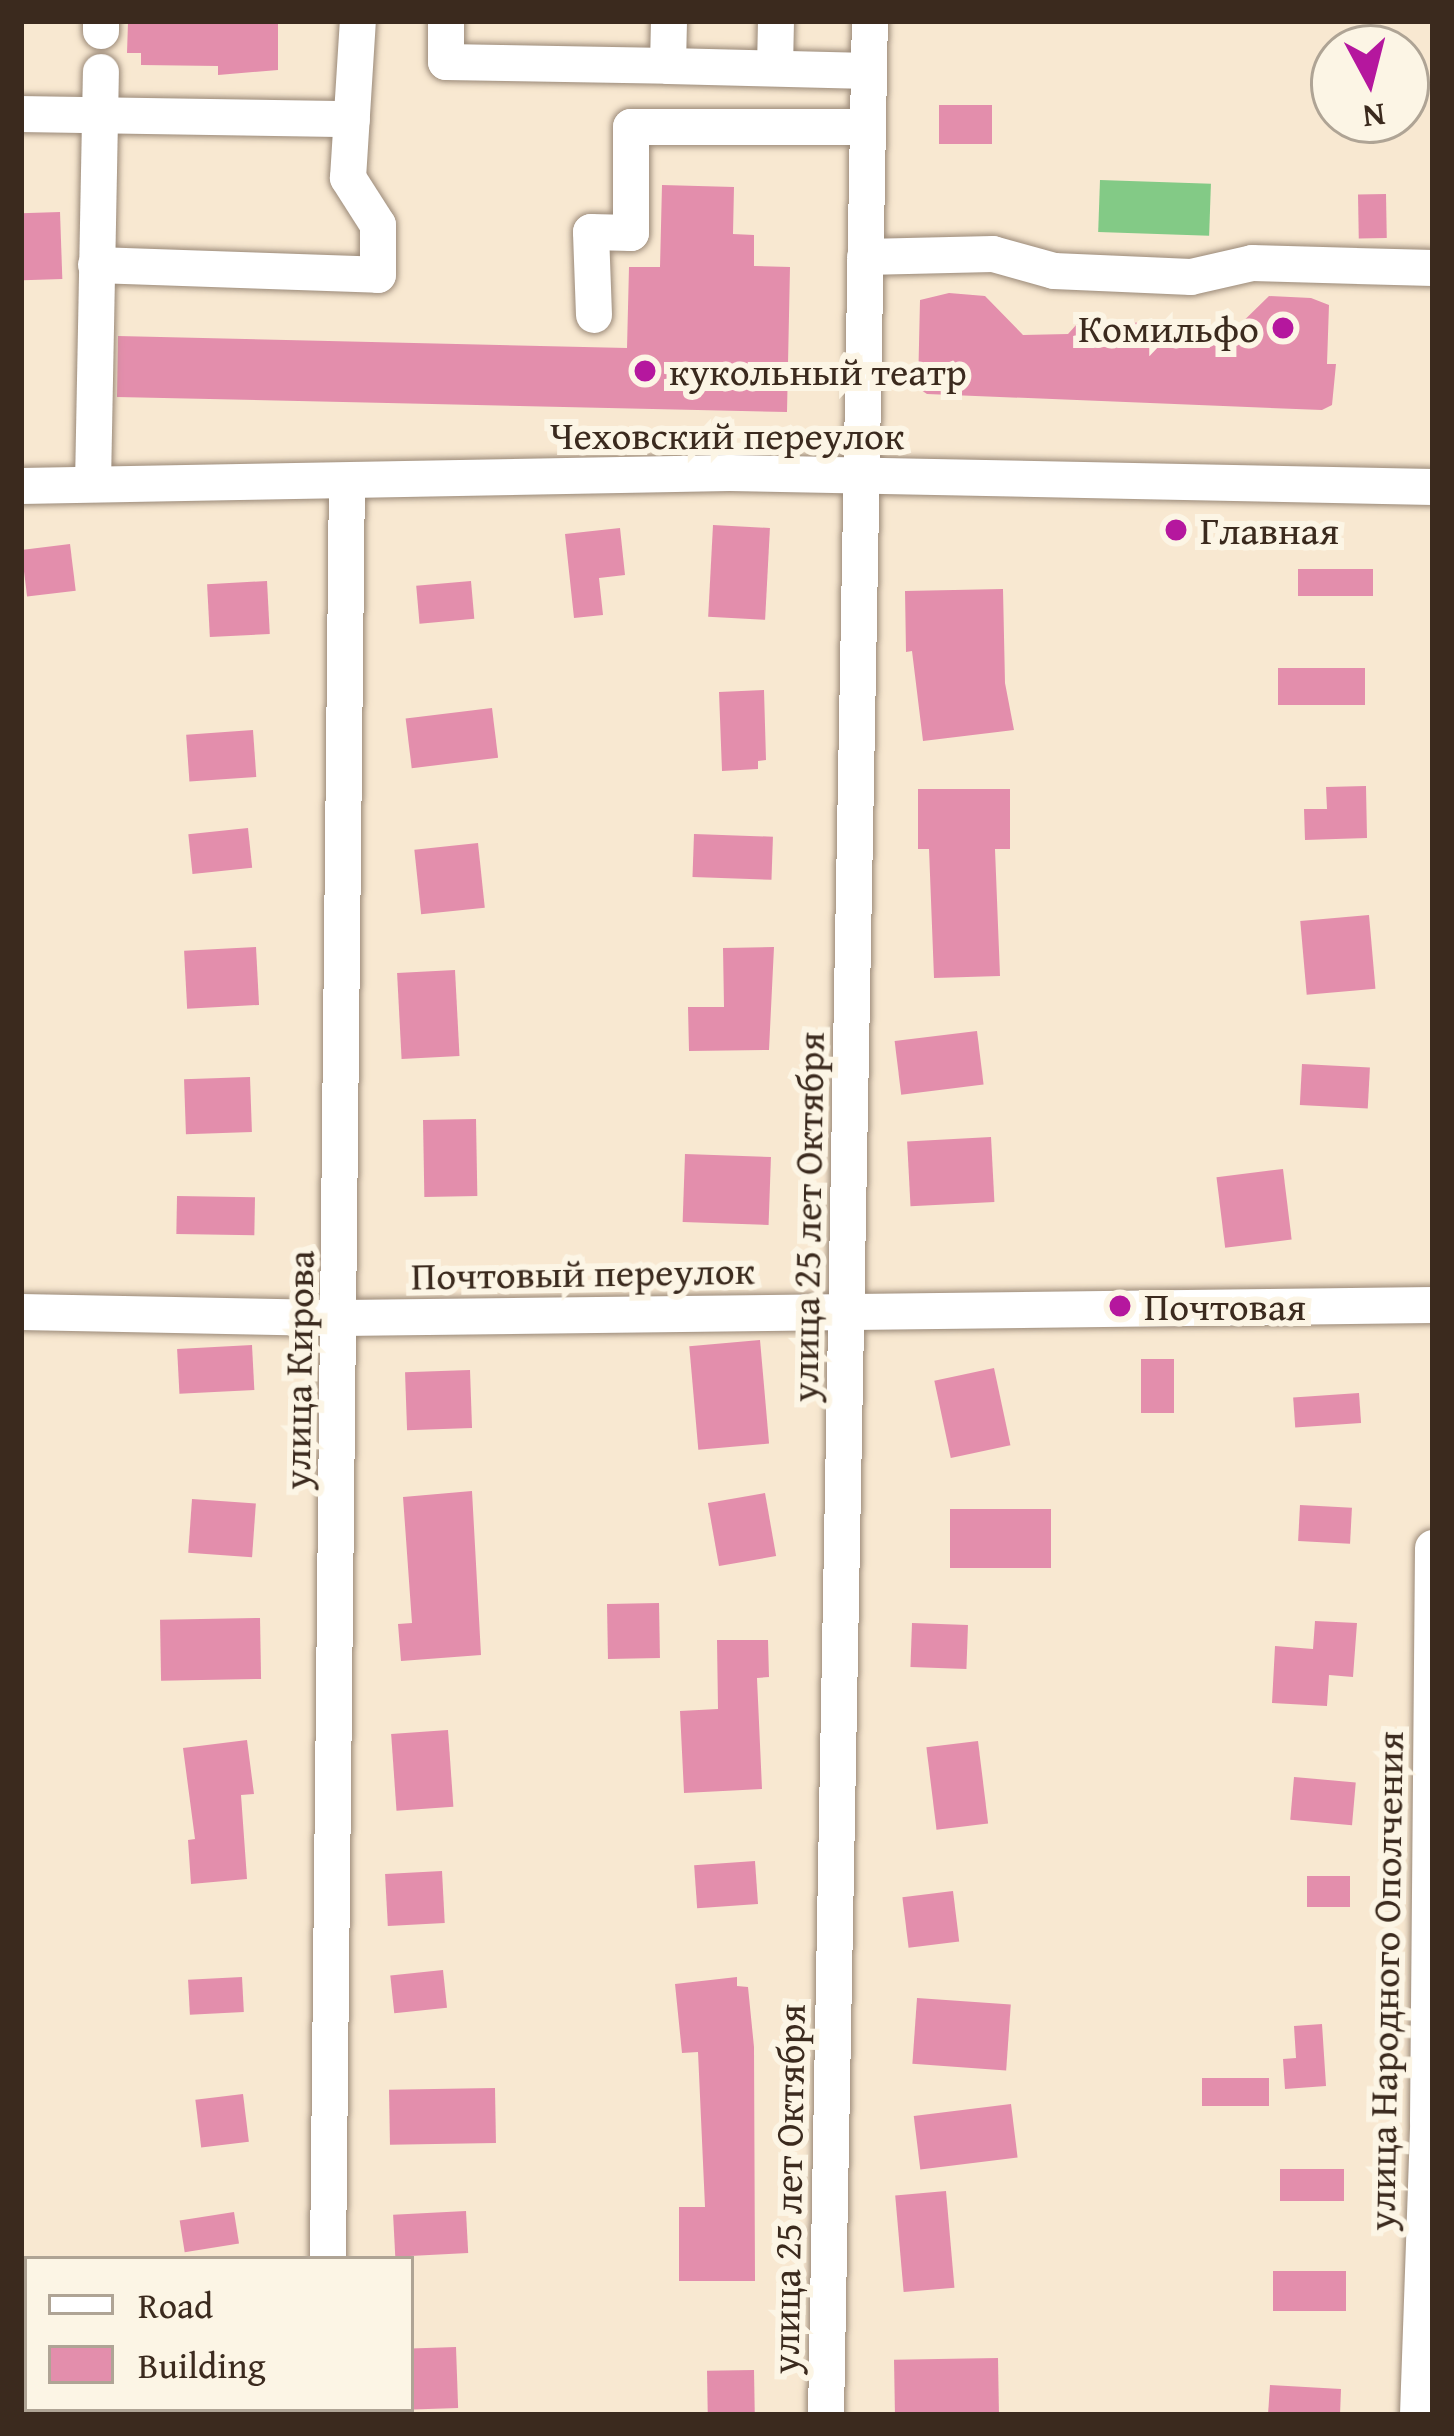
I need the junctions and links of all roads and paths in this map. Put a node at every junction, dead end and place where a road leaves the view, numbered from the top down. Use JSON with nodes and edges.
{"nodes":[{"id":1,"x":358,"y":21,"type":"edge"},
{"id":2,"x":446,"y":21,"type":"edge"},
{"id":3,"x":669,"y":21,"type":"edge"},
{"id":4,"x":776,"y":21,"type":"edge"},
{"id":5,"x":870,"y":21,"type":"edge"},
{"id":6,"x":668,"y":66,"type":"junction"},
{"id":7,"x":775,"y":68,"type":"junction"},
{"id":8,"x":869,"y":70,"type":"junction"},
{"id":9,"x":100,"y":72,"type":"dead end"},
{"id":10,"x":21,"y":114,"type":"edge"},
{"id":11,"x":99,"y":116,"type":"junction"},
{"id":12,"x":352,"y":119,"type":"junction"},
{"id":13,"x":868,"y":127,"type":"junction"},
{"id":14,"x":865,"y":257,"type":"junction"},
{"id":15,"x":96,"y":265,"type":"junction"},
{"id":16,"x":1433,"y":268,"type":"edge"},
{"id":17,"x":594,"y":315,"type":"dead end"},
{"id":18,"x":859,"y":476,"type":"junction"},
{"id":19,"x":347,"y":482,"type":"junction"},
{"id":20,"x":93,"y":484,"type":"junction"},
{"id":21,"x":21,"y":486,"type":"edge"},
{"id":22,"x":1433,"y":488,"type":"edge"},
{"id":23,"x":1433,"y":1305,"type":"edge"},
{"id":24,"x":21,"y":1312,"type":"edge"},
{"id":25,"x":849,"y":1312,"type":"junction"},
{"id":26,"x":341,"y":1318,"type":"junction"},
{"id":27,"x":1433,"y":1548,"type":"edge"},
{"id":28,"x":328,"y":2256,"type":"edge"},
{"id":29,"x":826,"y":2415,"type":"edge"},
{"id":30,"x":1418,"y":2415,"type":"edge"}],
"edges":[{"from":1,"to":12,"type":"street"},
{"from":2,"to":6,"type":"street"},
{"from":3,"to":6,"type":"street"},
{"from":4,"to":7,"type":"street"},
{"from":5,"to":8,"type":"street","name":"улица 25 лет Октября"},
{"from":6,"to":7,"type":"street"},
{"from":7,"to":8,"type":"street"},
{"from":8,"to":13,"type":"street","name":"улица 25 лет Октября"},
{"from":9,"to":11,"type":"street"},
{"from":10,"to":11,"type":"street"},
{"from":11,"to":12,"type":"street"},
{"from":11,"to":15,"type":"street"},
{"from":12,"to":15,"type":"street"},
{"from":13,"to":14,"type":"street","name":"улица 25 лет Октября"},
{"from":13,"to":17,"type":"street"},
{"from":14,"to":16,"type":"street"},
{"from":14,"to":18,"type":"street","name":"улица 25 лет Октября"},
{"from":15,"to":20,"type":"street"},
{"from":18,"to":19,"type":"street","name":"Чеховский переулок"},
{"from":18,"to":22,"type":"street","name":"Чеховский переулок"},
{"from":18,"to":25,"type":"street","name":"улица 25 лет Октября"},
{"from":19,"to":20,"type":"street","name":"Чеховский переулок"},
{"from":19,"to":26,"type":"street","name":"улица Кирова"},
{"from":20,"to":21,"type":"street","name":"Чеховский переулок"},
{"from":23,"to":25,"type":"street","name":"Почтовый переулок"},
{"from":24,"to":26,"type":"street","name":"Почтовый переулок"},
{"from":25,"to":26,"type":"street","name":"Почтовый переулок"},
{"from":25,"to":29,"type":"street","name":"улица 25 лет Октября"},
{"from":26,"to":28,"type":"street","name":"улица Кирова"},
{"from":27,"to":30,"type":"street","name":"улица Народного Ополчения"}]}
